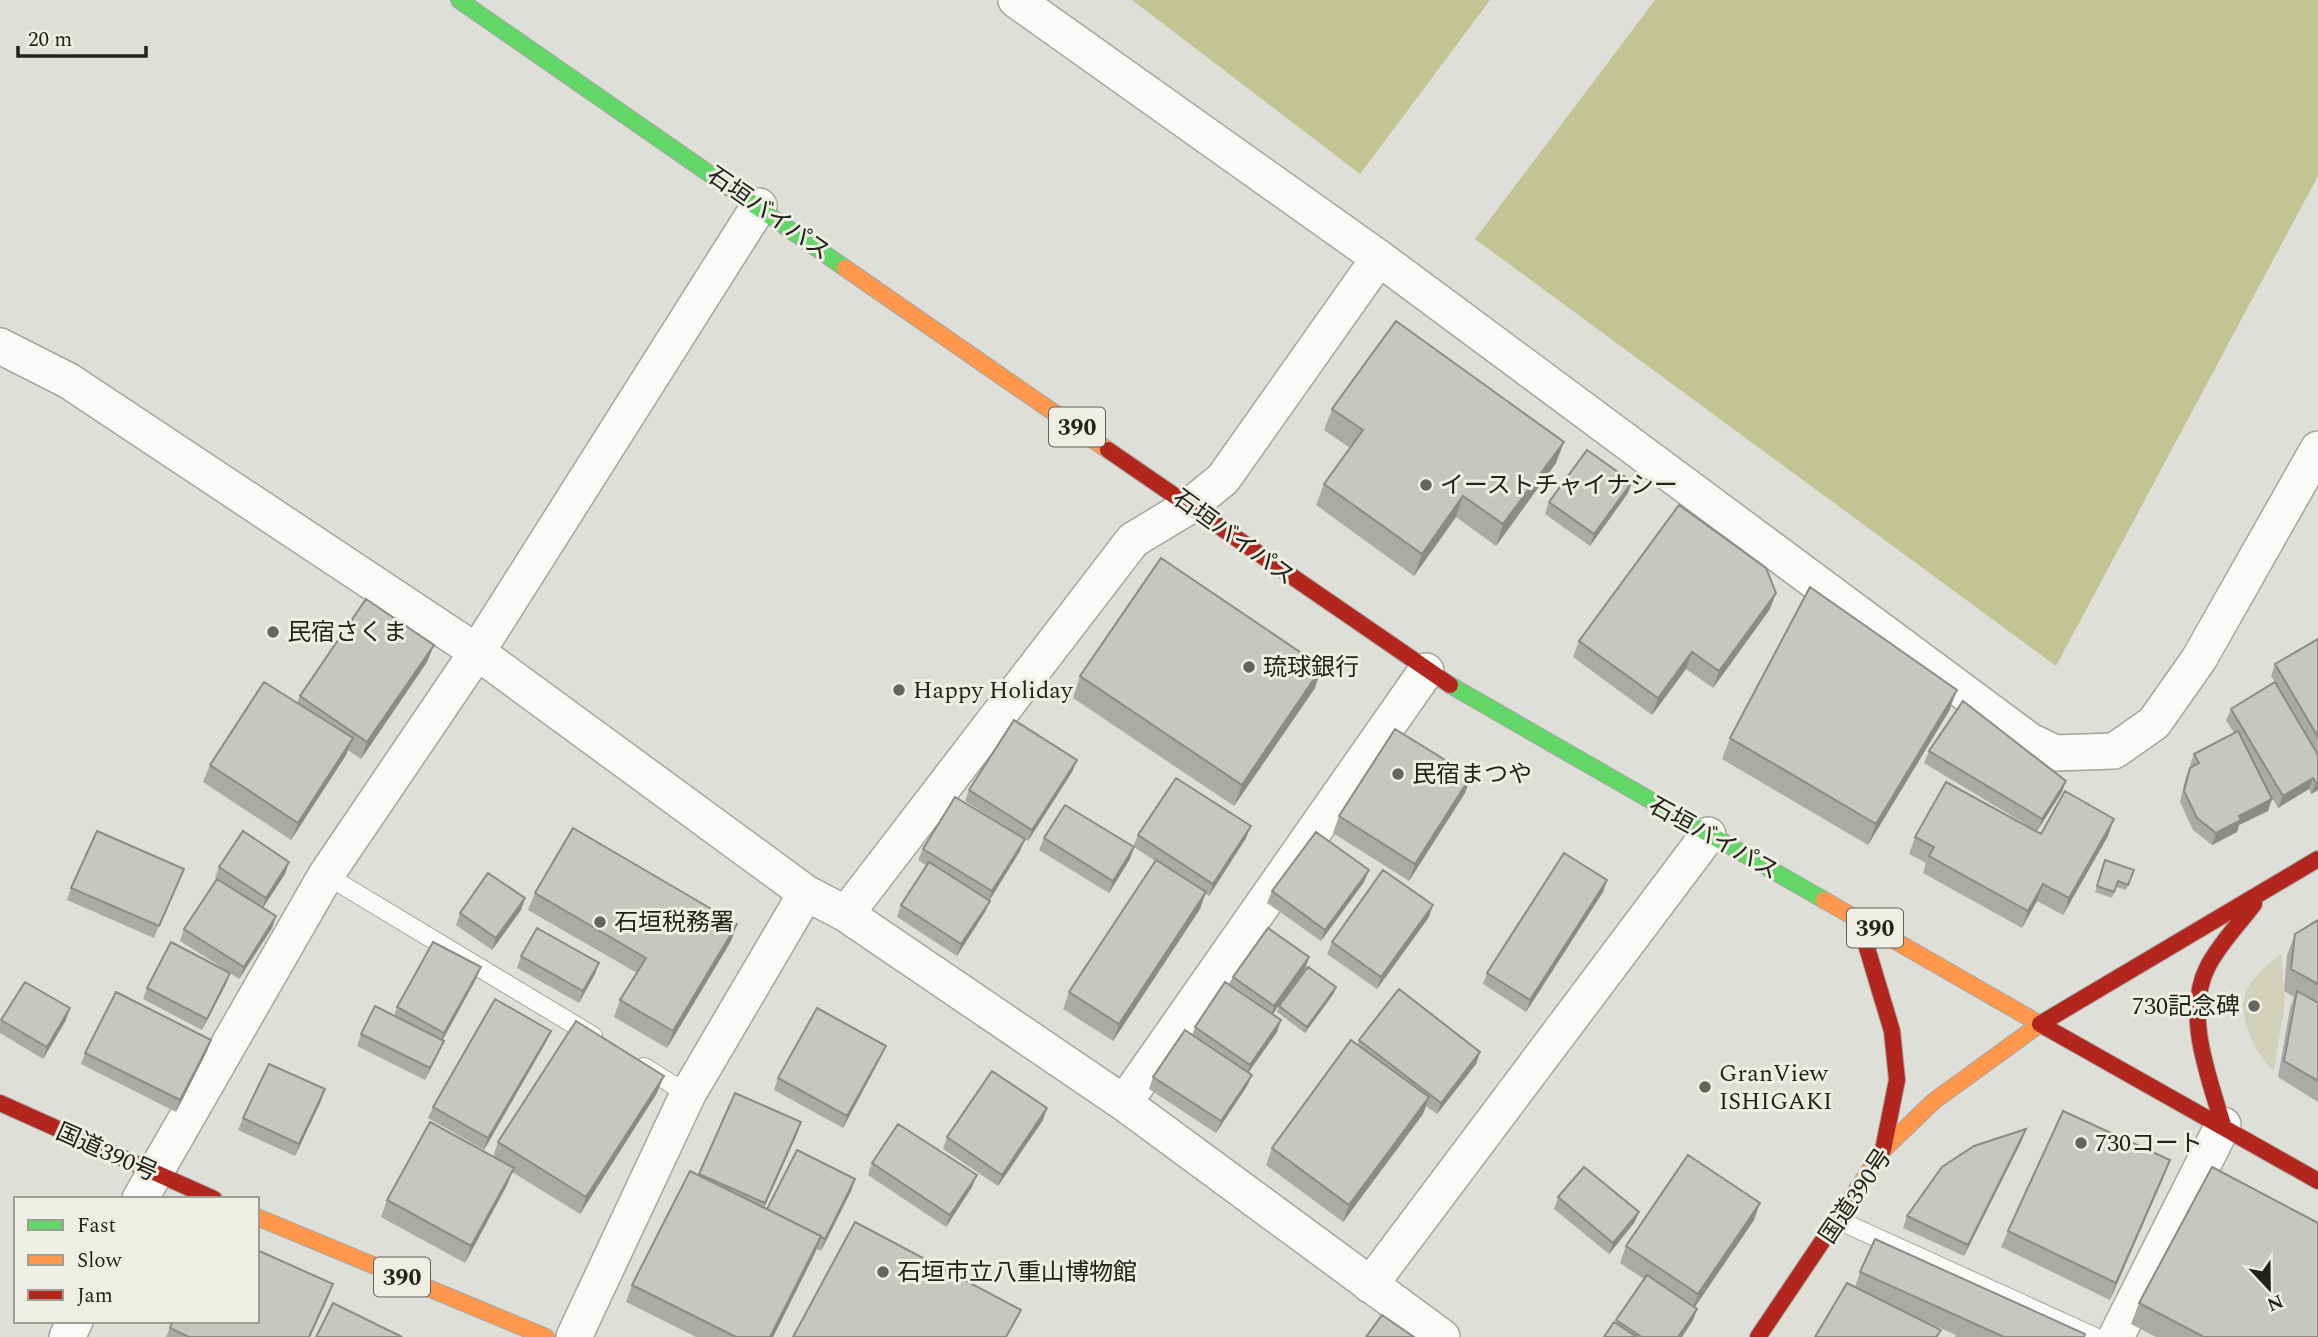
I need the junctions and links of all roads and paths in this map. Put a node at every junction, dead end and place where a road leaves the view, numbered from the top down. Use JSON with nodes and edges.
{"nodes":[{"id":1,"x":459,"y":0,"type":"edge"},
{"id":2,"x":1016,"y":0,"type":"edge"},
{"id":3,"x":759,"y":205,"type":"junction"},
{"id":4,"x":1378,"y":258,"type":"junction"},
{"id":5,"x":0,"y":346,"type":"edge"},
{"id":6,"x":2318,"y":449,"type":"edge"},
{"id":7,"x":1191,"y":505,"type":"junction"},
{"id":8,"x":477,"y":652,"type":"junction"},
{"id":9,"x":1426,"y":671,"type":"junction"},
{"id":10,"x":1708,"y":835,"type":"junction"},
{"id":11,"x":2318,"y":859,"type":"edge"},
{"id":12,"x":326,"y":875,"type":"junction"},
{"id":13,"x":2263,"y":891,"type":"junction"},
{"id":14,"x":806,"y":893,"type":"junction"},
{"id":15,"x":846,"y":914,"type":"junction"},
{"id":16,"x":1858,"y":918,"type":"junction"},
{"id":17,"x":2040,"y":1024,"type":"junction"},
{"id":18,"x":606,"y":1044,"type":"edge"},
{"id":19,"x":630,"y":1058,"type":"edge"},
{"id":20,"x":688,"y":1094,"type":"junction"},
{"id":21,"x":0,"y":1103,"type":"edge"},
{"id":22,"x":1124,"y":1103,"type":"junction"},
{"id":23,"x":2223,"y":1125,"type":"junction"},
{"id":24,"x":1883,"y":1150,"type":"junction"},
{"id":25,"x":2318,"y":1181,"type":"edge"},
{"id":26,"x":146,"y":1186,"type":"edge"},
{"id":27,"x":204,"y":1197,"type":"edge"},
{"id":28,"x":259,"y":1218,"type":"edge"},
{"id":29,"x":1838,"y":1220,"type":"junction"},
{"id":30,"x":1370,"y":1285,"type":"junction"},
{"id":31,"x":546,"y":1337,"type":"edge"},
{"id":32,"x":574,"y":1337,"type":"edge"},
{"id":33,"x":1442,"y":1337,"type":"edge"},
{"id":34,"x":1758,"y":1337,"type":"edge"},
{"id":35,"x":2095,"y":1337,"type":"edge"},
{"id":36,"x":2116,"y":1337,"type":"edge"}],
"edges":[{"from":1,"to":3,"type":"main road","name":"石垣バイパス","number":"390"},
{"from":2,"to":4,"type":"street"},
{"from":3,"to":7,"type":"main road","name":"石垣バイパス","number":"390"},
{"from":3,"to":8,"type":"street"},
{"from":4,"to":6,"type":"street"},
{"from":4,"to":7,"type":"street"},
{"from":5,"to":8,"type":"street"},
{"from":7,"to":9,"type":"main road","name":"石垣バイパス","number":"390"},
{"from":7,"to":15,"type":"street"},
{"from":8,"to":12,"type":"street"},
{"from":8,"to":14,"type":"street"},
{"from":9,"to":10,"type":"main road","name":"石垣バイパス","number":"390"},
{"from":9,"to":22,"type":"street"},
{"from":10,"to":16,"type":"main road","name":"石垣バイパス","number":"390"},
{"from":10,"to":30,"type":"street"},
{"from":11,"to":13,"type":"main road","name":"国道390号"},
{"from":12,"to":18,"type":"lane"},
{"from":12,"to":26,"type":"street"},
{"from":13,"to":17,"type":"main road","name":"国道390号"},
{"from":13,"to":23,"type":"main road"},
{"from":14,"to":15,"type":"street"},
{"from":14,"to":20,"type":"street"},
{"from":15,"to":22,"type":"street"},
{"from":16,"to":17,"type":"main road","name":"石垣バイパス","number":"390"},
{"from":16,"to":24,"type":"main road"},
{"from":17,"to":23,"type":"main road","name":"石垣バイパス"},
{"from":17,"to":24,"type":"main road","name":"国道390号"},
{"from":19,"to":20,"type":"lane"},
{"from":20,"to":32,"type":"street"},
{"from":21,"to":26,"type":"main road","name":"国道390号"},
{"from":22,"to":30,"type":"street"},
{"from":23,"to":25,"type":"main road","name":"石垣バイパス"},
{"from":23,"to":36,"type":"street"},
{"from":24,"to":29,"type":"main road","name":"国道390号"},
{"from":26,"to":27,"type":"main road","name":"国道390号"},
{"from":28,"to":31,"type":"main road","number":"390"},
{"from":29,"to":34,"type":"main road","name":"国道390号"},
{"from":29,"to":35,"type":"lane"},
{"from":30,"to":33,"type":"street"}]}
